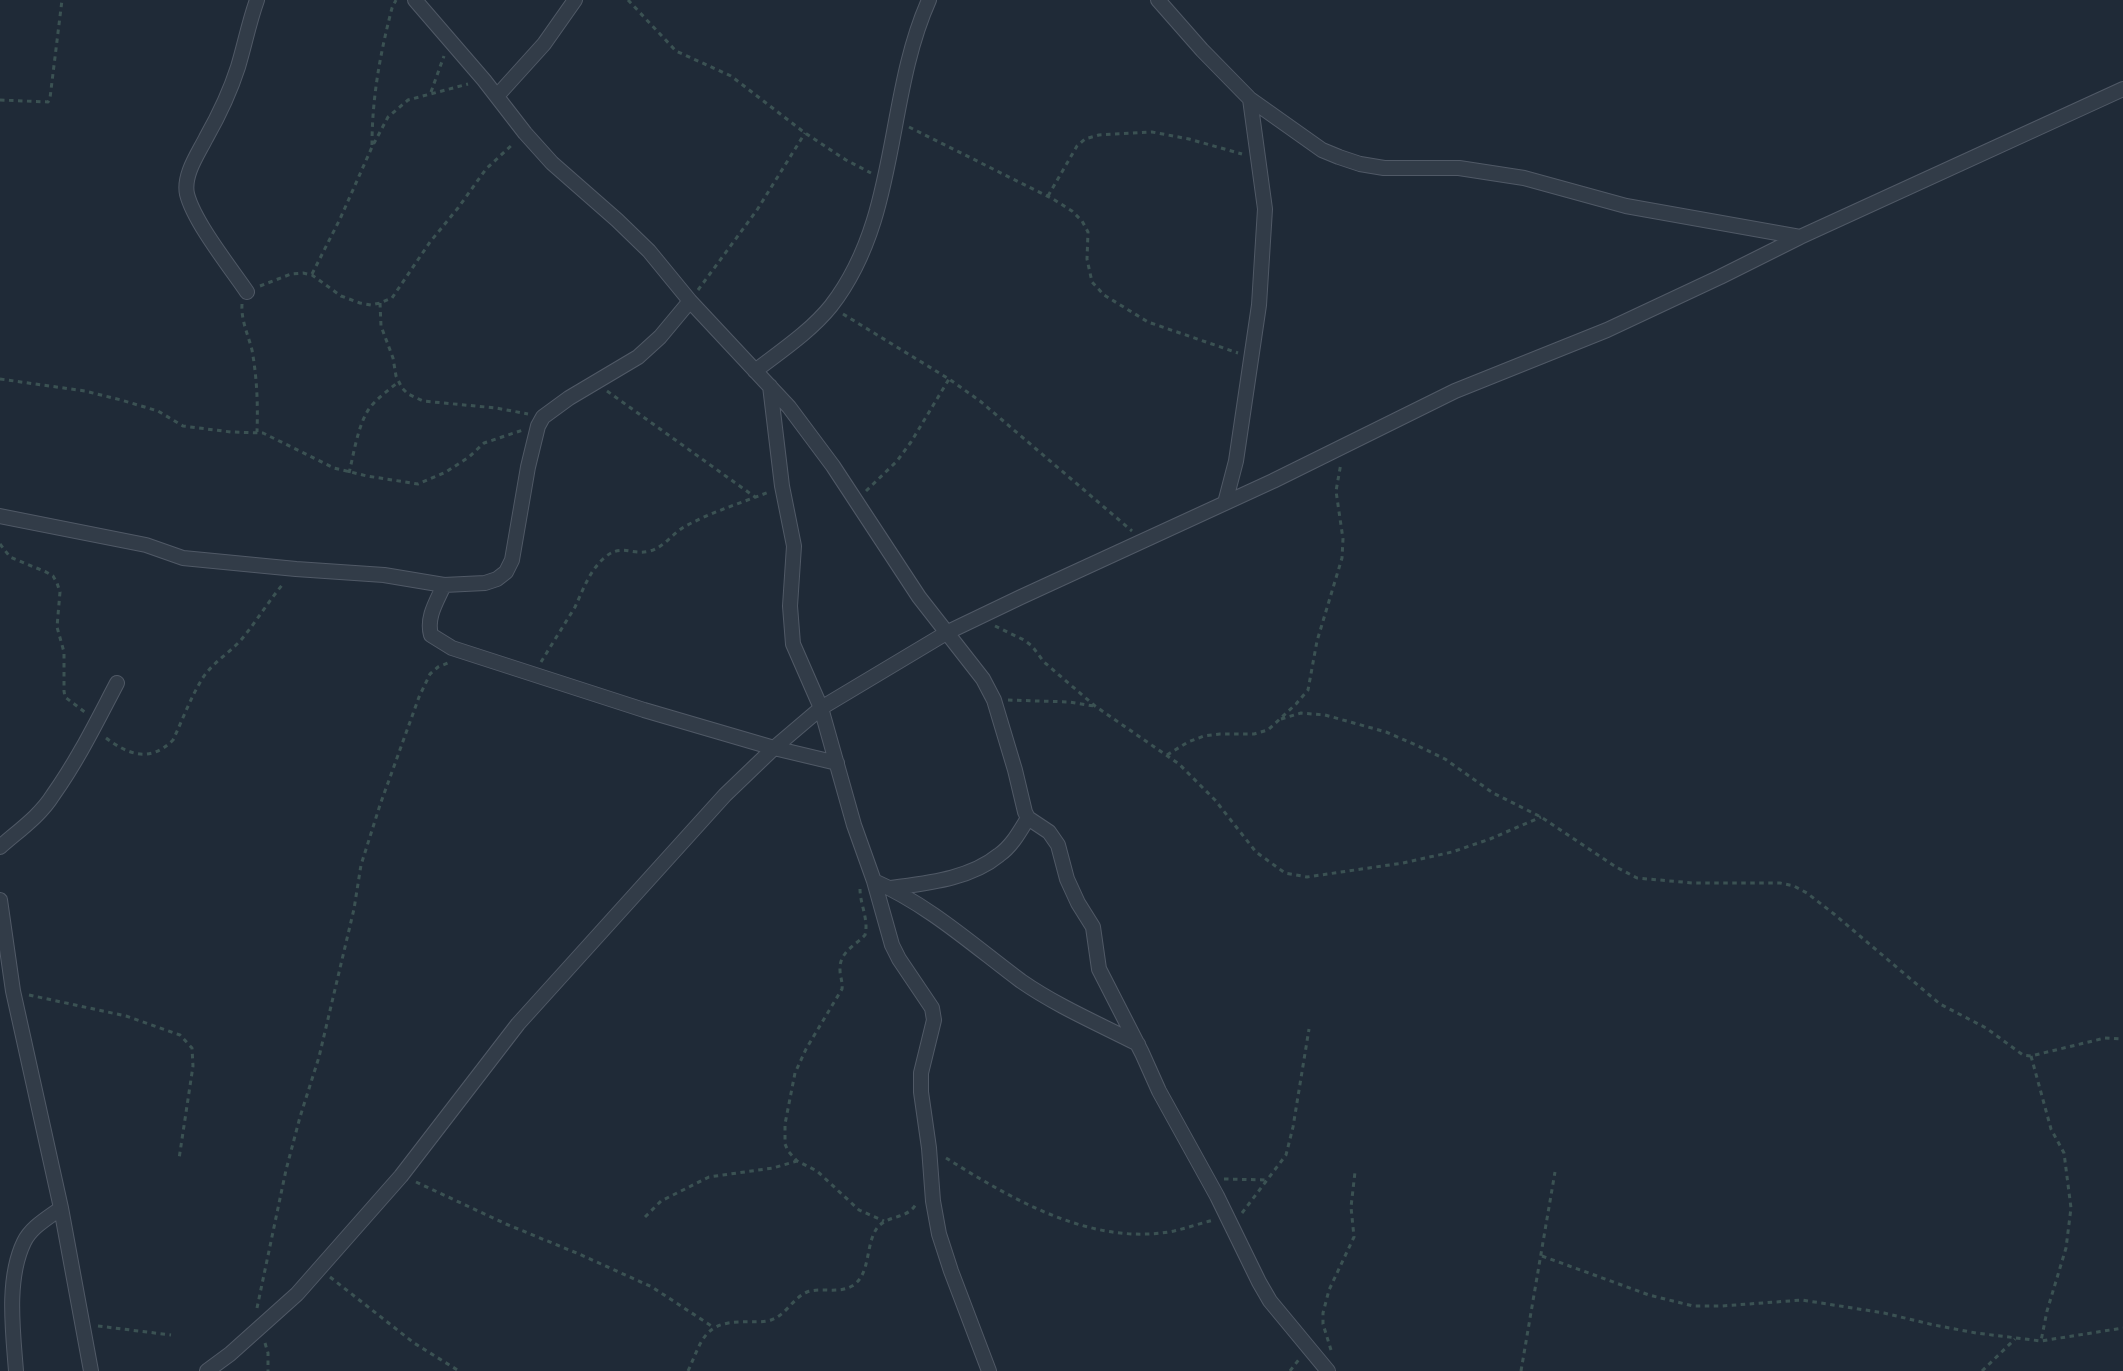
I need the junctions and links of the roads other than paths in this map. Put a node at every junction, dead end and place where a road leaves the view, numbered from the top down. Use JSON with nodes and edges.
{"nodes":[{"id":1,"x":257,"y":0,"type":"edge"},
{"id":2,"x":415,"y":0,"type":"edge"},
{"id":3,"x":575,"y":0,"type":"edge"},
{"id":4,"x":929,"y":0,"type":"edge"},
{"id":5,"x":1158,"y":0,"type":"edge"},
{"id":6,"x":2123,"y":89,"type":"edge"},
{"id":7,"x":496,"y":96,"type":"junction"},
{"id":8,"x":1250,"y":99,"type":"junction"},
{"id":9,"x":1800,"y":237,"type":"junction"},
{"id":10,"x":247,"y":292,"type":"road end"},
{"id":11,"x":690,"y":301,"type":"junction"},
{"id":12,"x":755,"y":371,"type":"junction"},
{"id":13,"x":770,"y":386,"type":"junction"},
{"id":14,"x":1225,"y":503,"type":"junction"},
{"id":15,"x":0,"y":516,"type":"edge"},
{"id":16,"x":444,"y":585,"type":"junction"},
{"id":17,"x":948,"y":632,"type":"junction"},
{"id":18,"x":117,"y":683,"type":"dead end"},
{"id":19,"x":821,"y":708,"type":"junction"},
{"id":20,"x":774,"y":748,"type":"junction"},
{"id":21,"x":837,"y":764,"type":"junction"},
{"id":22,"x":1028,"y":818,"type":"junction"},
{"id":23,"x":0,"y":846,"type":"edge"},
{"id":24,"x":874,"y":881,"type":"junction"},
{"id":25,"x":891,"y":888,"type":"junction"},
{"id":26,"x":0,"y":900,"type":"edge"},
{"id":27,"x":1138,"y":1044,"type":"junction"},
{"id":28,"x":61,"y":1208,"type":"junction"},
{"id":29,"x":7,"y":1272,"type":"edge"},
{"id":30,"x":16,"y":1371,"type":"edge"},
{"id":31,"x":91,"y":1371,"type":"edge"},
{"id":32,"x":207,"y":1371,"type":"edge"},
{"id":33,"x":989,"y":1371,"type":"edge"},
{"id":34,"x":1328,"y":1371,"type":"edge"}],
"edges":[{"from":1,"to":10,"type":"street"},
{"from":2,"to":7,"type":"street"},
{"from":3,"to":7,"type":"street"},
{"from":4,"to":12,"type":"street"},
{"from":5,"to":8,"type":"street"},
{"from":6,"to":9,"type":"street"},
{"from":7,"to":11,"type":"street"},
{"from":8,"to":9,"type":"street"},
{"from":8,"to":14,"type":"street"},
{"from":9,"to":14,"type":"street"},
{"from":11,"to":12,"type":"street"},
{"from":11,"to":16,"type":"street"},
{"from":12,"to":13,"type":"street"},
{"from":13,"to":17,"type":"street"},
{"from":13,"to":19,"type":"street"},
{"from":14,"to":17,"type":"street"},
{"from":15,"to":16,"type":"street"},
{"from":16,"to":20,"type":"street"},
{"from":17,"to":19,"type":"street"},
{"from":17,"to":22,"type":"street"},
{"from":18,"to":23,"type":"street"},
{"from":19,"to":20,"type":"street"},
{"from":19,"to":21,"type":"street"},
{"from":20,"to":21,"type":"street"},
{"from":20,"to":32,"type":"street"},
{"from":21,"to":24,"type":"street"},
{"from":22,"to":25,"type":"street"},
{"from":22,"to":27,"type":"street"},
{"from":24,"to":25,"type":"street"},
{"from":24,"to":33,"type":"street"},
{"from":25,"to":27,"type":"street"},
{"from":26,"to":28,"type":"street"},
{"from":27,"to":34,"type":"street"},
{"from":28,"to":29,"type":"street"},
{"from":28,"to":31,"type":"street"},
{"from":29,"to":30,"type":"street"}]}
